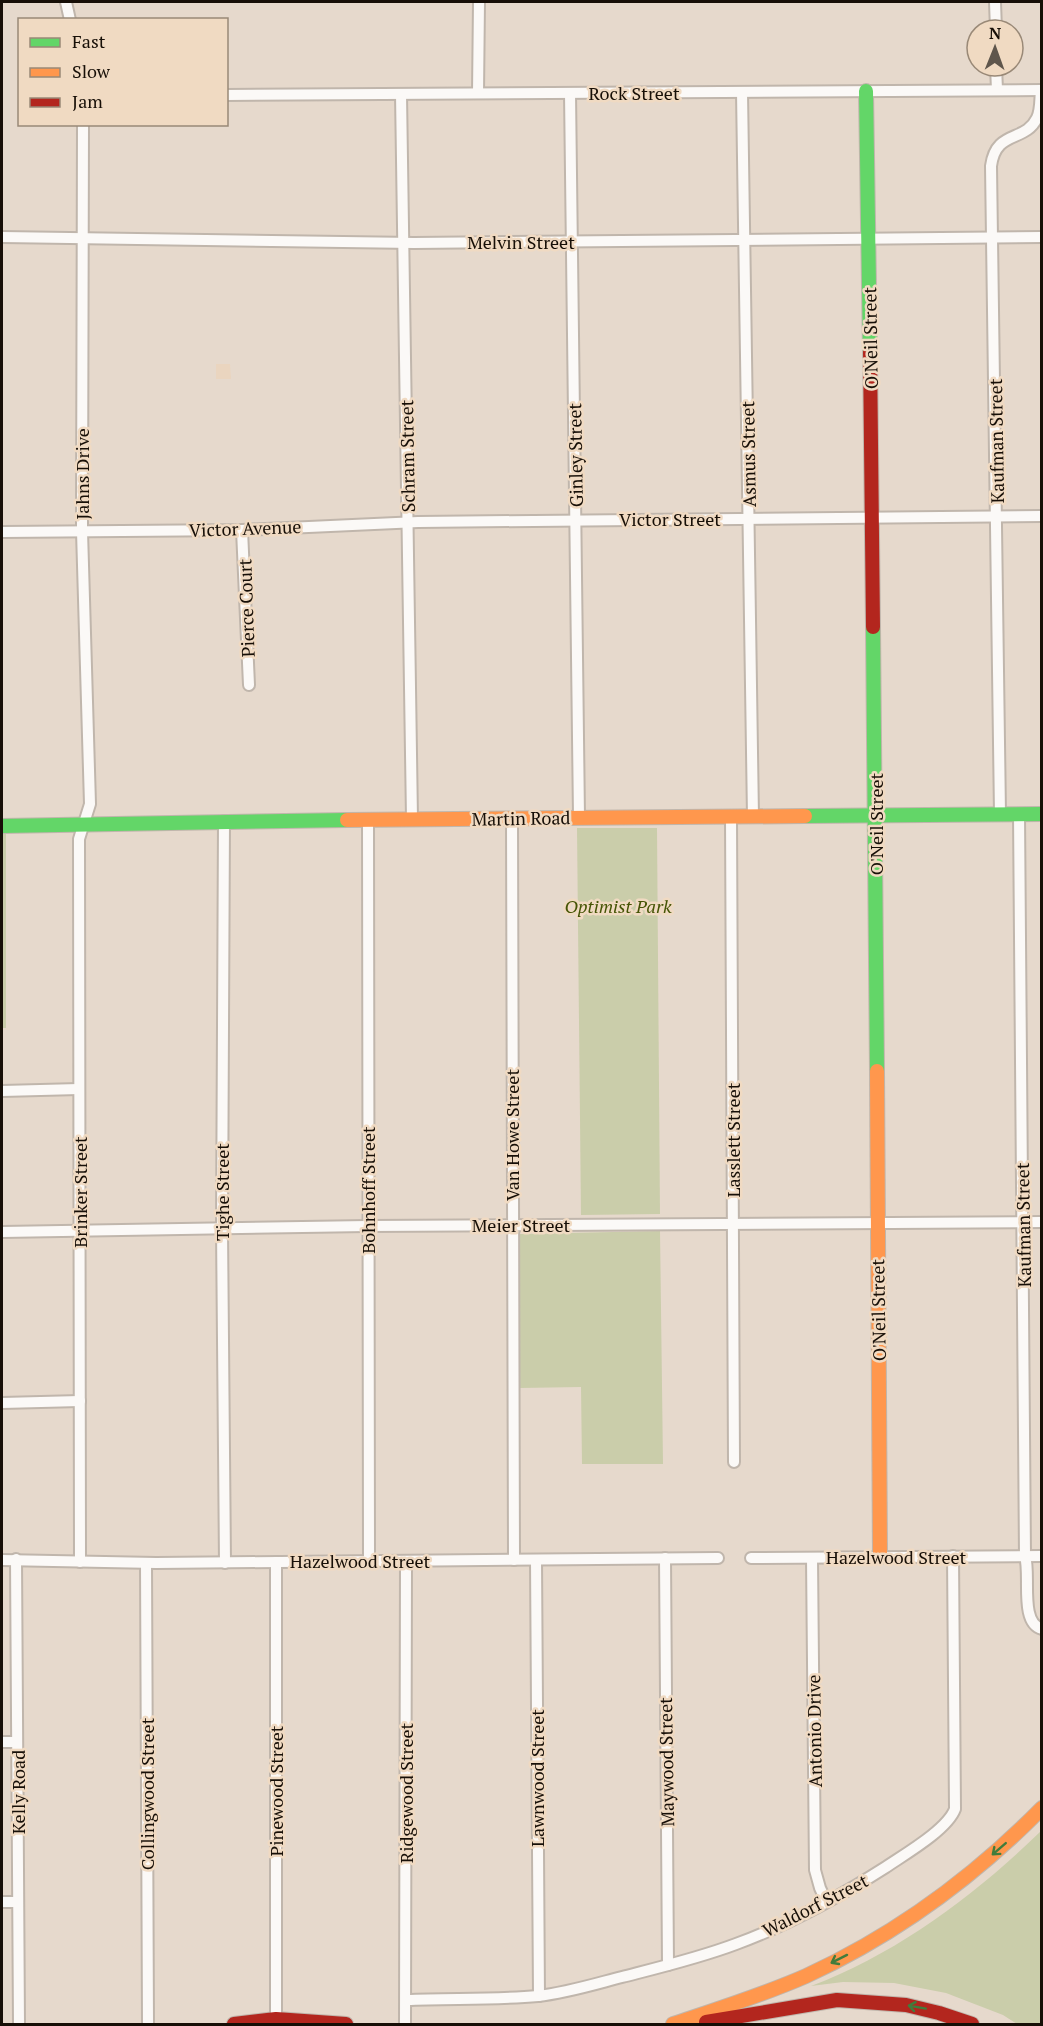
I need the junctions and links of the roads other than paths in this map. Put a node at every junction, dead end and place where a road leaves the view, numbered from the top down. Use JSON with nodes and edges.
{"nodes":[{"id":1,"x":66,"y":2,"type":"edge"},
{"id":2,"x":479,"y":2,"type":"edge"},
{"id":3,"x":995,"y":2,"type":"edge"},
{"id":4,"x":70,"y":18,"type":"edge"},
{"id":5,"x":996,"y":18,"type":"edge"},
{"id":6,"x":996,"y":78,"type":"edge"},
{"id":7,"x":997,"y":90,"type":"junction"},
{"id":8,"x":1041,"y":90,"type":"edge"},
{"id":9,"x":866,"y":91,"type":"junction"},
{"id":10,"x":742,"y":92,"type":"junction"},
{"id":11,"x":478,"y":93,"type":"junction"},
{"id":12,"x":570,"y":93,"type":"junction"},
{"id":13,"x":401,"y":94,"type":"junction"},
{"id":14,"x":228,"y":95,"type":"edge"},
{"id":15,"x":82,"y":126,"type":"edge"},
{"id":16,"x":2,"y":237,"type":"edge"},
{"id":17,"x":83,"y":237,"type":"junction"},
{"id":18,"x":1041,"y":237,"type":"edge"},
{"id":19,"x":992,"y":238,"type":"junction"},
{"id":20,"x":868,"y":239,"type":"junction"},
{"id":21,"x":745,"y":240,"type":"junction"},
{"id":22,"x":572,"y":241,"type":"junction"},
{"id":23,"x":404,"y":243,"type":"junction"},
{"id":24,"x":1041,"y":516,"type":"edge"},
{"id":25,"x":872,"y":517,"type":"junction"},
{"id":26,"x":997,"y":517,"type":"junction"},
{"id":27,"x":749,"y":519,"type":"junction"},
{"id":28,"x":576,"y":520,"type":"junction"},
{"id":29,"x":408,"y":522,"type":"junction"},
{"id":30,"x":242,"y":530,"type":"junction"},
{"id":31,"x":82,"y":531,"type":"junction"},
{"id":32,"x":2,"y":532,"type":"edge"},
{"id":33,"x":249,"y":685,"type":"dead end"},
{"id":34,"x":1000,"y":814,"type":"junction"},
{"id":35,"x":1019,"y":814,"type":"junction"},
{"id":36,"x":1041,"y":814,"type":"edge"},
{"id":37,"x":876,"y":815,"type":"junction"},
{"id":38,"x":731,"y":817,"type":"junction"},
{"id":39,"x":753,"y":817,"type":"junction"},
{"id":40,"x":512,"y":818,"type":"junction"},
{"id":41,"x":579,"y":818,"type":"junction"},
{"id":42,"x":368,"y":819,"type":"junction"},
{"id":43,"x":412,"y":819,"type":"junction"},
{"id":44,"x":224,"y":821,"type":"junction"},
{"id":45,"x":85,"y":823,"type":"junction"},
{"id":46,"x":2,"y":826,"type":"edge"},
{"id":47,"x":79,"y":1089,"type":"junction"},
{"id":48,"x":2,"y":1091,"type":"edge"},
{"id":49,"x":1023,"y":1222,"type":"junction"},
{"id":50,"x":1041,"y":1222,"type":"edge"},
{"id":51,"x":877,"y":1223,"type":"junction"},
{"id":52,"x":734,"y":1224,"type":"junction"},
{"id":53,"x":512,"y":1225,"type":"junction"},
{"id":54,"x":368,"y":1226,"type":"junction"},
{"id":55,"x":222,"y":1229,"type":"junction"},
{"id":56,"x":80,"y":1230,"type":"junction"},
{"id":57,"x":2,"y":1232,"type":"edge"},
{"id":58,"x":80,"y":1401,"type":"junction"},
{"id":59,"x":2,"y":1403,"type":"edge"},
{"id":60,"x":734,"y":1462,"type":"dead end"},
{"id":61,"x":952,"y":1556,"type":"junction"},
{"id":62,"x":1025,"y":1556,"type":"junction"},
{"id":63,"x":1041,"y":1556,"type":"edge"},
{"id":64,"x":751,"y":1557,"type":"dead end"},
{"id":65,"x":880,"y":1557,"type":"junction"},
{"id":66,"x":665,"y":1558,"type":"junction"},
{"id":67,"x":718,"y":1558,"type":"dead end"},
{"id":68,"x":812,"y":1558,"type":"junction"},
{"id":69,"x":16,"y":1559,"type":"junction"},
{"id":70,"x":2,"y":1560,"type":"edge"},
{"id":71,"x":514,"y":1560,"type":"junction"},
{"id":72,"x":536,"y":1560,"type":"junction"},
{"id":73,"x":369,"y":1561,"type":"junction"},
{"id":74,"x":406,"y":1561,"type":"junction"},
{"id":75,"x":80,"y":1562,"type":"junction"},
{"id":76,"x":276,"y":1562,"type":"junction"},
{"id":77,"x":146,"y":1563,"type":"junction"},
{"id":78,"x":225,"y":1563,"type":"junction"},
{"id":79,"x":1041,"y":1629,"type":"edge"},
{"id":80,"x":2,"y":1742,"type":"edge"},
{"id":81,"x":17,"y":1742,"type":"junction"},
{"id":82,"x":1041,"y":1808,"type":"edge"},
{"id":83,"x":826,"y":1901,"type":"junction"},
{"id":84,"x":2,"y":1902,"type":"edge"},
{"id":85,"x":18,"y":1902,"type":"junction"},
{"id":86,"x":668,"y":1965,"type":"junction"},
{"id":87,"x":539,"y":1996,"type":"junction"},
{"id":88,"x":406,"y":2000,"type":"junction"},
{"id":89,"x":276,"y":2019,"type":"junction"},
{"id":90,"x":19,"y":2025,"type":"edge"},
{"id":91,"x":148,"y":2025,"type":"edge"},
{"id":92,"x":234,"y":2025,"type":"edge"},
{"id":93,"x":346,"y":2025,"type":"edge"},
{"id":94,"x":405,"y":2025,"type":"edge"},
{"id":95,"x":673,"y":2025,"type":"edge"},
{"id":96,"x":688,"y":2025,"type":"edge"},
{"id":97,"x":972,"y":2025,"type":"edge"}],
"edges":[{"from":1,"to":4,"type":"street"},
{"from":2,"to":11,"type":"street"},
{"from":3,"to":5,"type":"street"},
{"from":6,"to":7,"type":"street"},
{"from":7,"to":8,"type":"street","name":"Rock Street"},
{"from":7,"to":9,"type":"street","name":"Rock Street"},
{"from":8,"to":19,"type":"street","name":"Kaufman Street"},
{"from":9,"to":10,"type":"street","name":"Rock Street"},
{"from":9,"to":20,"type":"main road","name":"O'Neil Street"},
{"from":10,"to":12,"type":"street","name":"Rock Street"},
{"from":10,"to":21,"type":"street","name":"Asmus Street"},
{"from":11,"to":12,"type":"street","name":"Rock Street"},
{"from":11,"to":13,"type":"street","name":"Rock Street"},
{"from":12,"to":22,"type":"street","name":"Ginley Street"},
{"from":13,"to":14,"type":"street","name":"Rock Street"},
{"from":13,"to":23,"type":"street","name":"Schram Street"},
{"from":15,"to":17,"type":"street","name":"Jahns Drive"},
{"from":16,"to":17,"type":"street","name":"Melvin Street"},
{"from":17,"to":23,"type":"street","name":"Melvin Street"},
{"from":17,"to":31,"type":"street","name":"Jahns Drive"},
{"from":18,"to":19,"type":"street","name":"Melvin Street"},
{"from":19,"to":20,"type":"street","name":"Melvin Street"},
{"from":19,"to":26,"type":"street","name":"Kaufman Street"},
{"from":20,"to":21,"type":"street","name":"Melvin Street"},
{"from":20,"to":25,"type":"main road","name":"O'Neil Street"},
{"from":21,"to":22,"type":"street","name":"Melvin Street"},
{"from":21,"to":27,"type":"street","name":"Asmus Street"},
{"from":22,"to":23,"type":"street","name":"Melvin Street"},
{"from":22,"to":28,"type":"street","name":"Ginley Street"},
{"from":23,"to":29,"type":"street","name":"Schram Street"},
{"from":24,"to":26,"type":"street","name":"Victor Street"},
{"from":25,"to":26,"type":"street","name":"Victor Street"},
{"from":25,"to":27,"type":"street","name":"Victor Street"},
{"from":25,"to":37,"type":"main road","name":"O'Neil Street"},
{"from":26,"to":34,"type":"street","name":"Kaufman Street"},
{"from":27,"to":28,"type":"street","name":"Victor Street"},
{"from":27,"to":39,"type":"street","name":"Asmus Street"},
{"from":28,"to":29,"type":"street","name":"Victor Street"},
{"from":28,"to":41,"type":"street","name":"Ginley Street"},
{"from":29,"to":30,"type":"street","name":"Victor Avenue"},
{"from":29,"to":43,"type":"street","name":"Schram Street"},
{"from":30,"to":31,"type":"street","name":"Victor Avenue"},
{"from":30,"to":33,"type":"street","name":"Pierce Court"},
{"from":31,"to":32,"type":"street"},
{"from":31,"to":45,"type":"street","name":"Jahns Drive"},
{"from":34,"to":35,"type":"main road","name":"Martin Road"},
{"from":34,"to":37,"type":"main road","name":"Martin Road"},
{"from":35,"to":36,"type":"main road","name":"Martin Road"},
{"from":35,"to":49,"type":"street","name":"Kaufman Street"},
{"from":37,"to":39,"type":"main road","name":"Martin Road"},
{"from":37,"to":51,"type":"main road","name":"O'Neil Street"},
{"from":38,"to":39,"type":"main road","name":"Martin Road"},
{"from":38,"to":41,"type":"main road","name":"Martin Road"},
{"from":38,"to":52,"type":"street","name":"Lasslett Street"},
{"from":40,"to":41,"type":"main road","name":"Martin Road"},
{"from":40,"to":43,"type":"main road","name":"Martin Road"},
{"from":40,"to":53,"type":"street","name":"Van Howe Street"},
{"from":42,"to":43,"type":"main road","name":"Martin Road"},
{"from":42,"to":44,"type":"main road","name":"Martin Road"},
{"from":42,"to":54,"type":"street","name":"Bohnhoff Street"},
{"from":44,"to":45,"type":"main road","name":"Martin Road"},
{"from":44,"to":55,"type":"street","name":"Tighe Street"},
{"from":45,"to":46,"type":"main road","name":"Martin Road"},
{"from":45,"to":47,"type":"street","name":"Brinker Street"},
{"from":47,"to":48,"type":"street"},
{"from":47,"to":56,"type":"street","name":"Brinker Street"},
{"from":49,"to":50,"type":"street","name":"Meier Street"},
{"from":49,"to":51,"type":"street","name":"Meier Street"},
{"from":49,"to":62,"type":"street","name":"Kaufman Street"},
{"from":51,"to":52,"type":"street","name":"Meier Street"},
{"from":51,"to":65,"type":"main road","name":"O'Neil Street"},
{"from":52,"to":53,"type":"street","name":"Meier Street"},
{"from":52,"to":60,"type":"street","name":"Lasslett Street"},
{"from":53,"to":54,"type":"street","name":"Meier Street"},
{"from":53,"to":71,"type":"street","name":"Van Howe Street"},
{"from":54,"to":55,"type":"street","name":"Meier Street"},
{"from":54,"to":73,"type":"street","name":"Bohnhoff Street"},
{"from":55,"to":56,"type":"street","name":"Meier Street"},
{"from":55,"to":78,"type":"street","name":"Tighe Street"},
{"from":56,"to":57,"type":"street","name":"Meier Street"},
{"from":56,"to":58,"type":"street","name":"Brinker Street"},
{"from":58,"to":59,"type":"street"},
{"from":58,"to":75,"type":"street","name":"Brinker Street"},
{"from":61,"to":62,"type":"street","name":"Hazelwood Street"},
{"from":61,"to":65,"type":"street","name":"Hazelwood Street"},
{"from":61,"to":83,"type":"street","name":"Waldorf Street"},
{"from":62,"to":63,"type":"street","name":"Hazelwood Street"},
{"from":62,"to":79,"type":"street","name":"Kaufman Street"},
{"from":64,"to":68,"type":"street","name":"Hazelwood Street"},
{"from":65,"to":68,"type":"street","name":"Hazelwood Street"},
{"from":66,"to":67,"type":"street","name":"Hazelwood Street"},
{"from":66,"to":72,"type":"street","name":"Hazelwood Street"},
{"from":66,"to":86,"type":"street","name":"Maywood Street"},
{"from":68,"to":83,"type":"street","name":"Antonio Drive"},
{"from":69,"to":70,"type":"street","name":"Hazelwood Street"},
{"from":69,"to":75,"type":"street","name":"Hazelwood Street"},
{"from":69,"to":81,"type":"street","name":"Kelly Road"},
{"from":71,"to":72,"type":"street","name":"Hazelwood Street"},
{"from":71,"to":74,"type":"street","name":"Hazelwood Street"},
{"from":72,"to":87,"type":"street","name":"Lawnwood Street"},
{"from":73,"to":74,"type":"street","name":"Hazelwood Street"},
{"from":73,"to":76,"type":"street","name":"Hazelwood Street"},
{"from":74,"to":88,"type":"street","name":"Ridgewood Street"},
{"from":75,"to":77,"type":"street","name":"Hazelwood Street"},
{"from":76,"to":78,"type":"street","name":"Hazelwood Street"},
{"from":76,"to":89,"type":"street","name":"Pinewood Street"},
{"from":77,"to":78,"type":"street","name":"Hazelwood Street"},
{"from":77,"to":91,"type":"street","name":"Collingwood Street"},
{"from":80,"to":81,"type":"street"},
{"from":81,"to":85,"type":"street","name":"Kelly Road"},
{"from":82,"to":95,"type":"main road","one_way":true},
{"from":83,"to":86,"type":"street","name":"Waldorf Street"},
{"from":84,"to":85,"type":"street"},
{"from":85,"to":90,"type":"street","name":"Kelly Road"},
{"from":86,"to":87,"type":"street","name":"Waldorf Street"},
{"from":87,"to":88,"type":"street","name":"Waldorf Street"},
{"from":88,"to":94,"type":"street","name":"Ridgewood Street"},
{"from":89,"to":92,"type":"main road"},
{"from":89,"to":93,"type":"main road"},
{"from":97,"to":96,"type":"main road","one_way":true}]}
